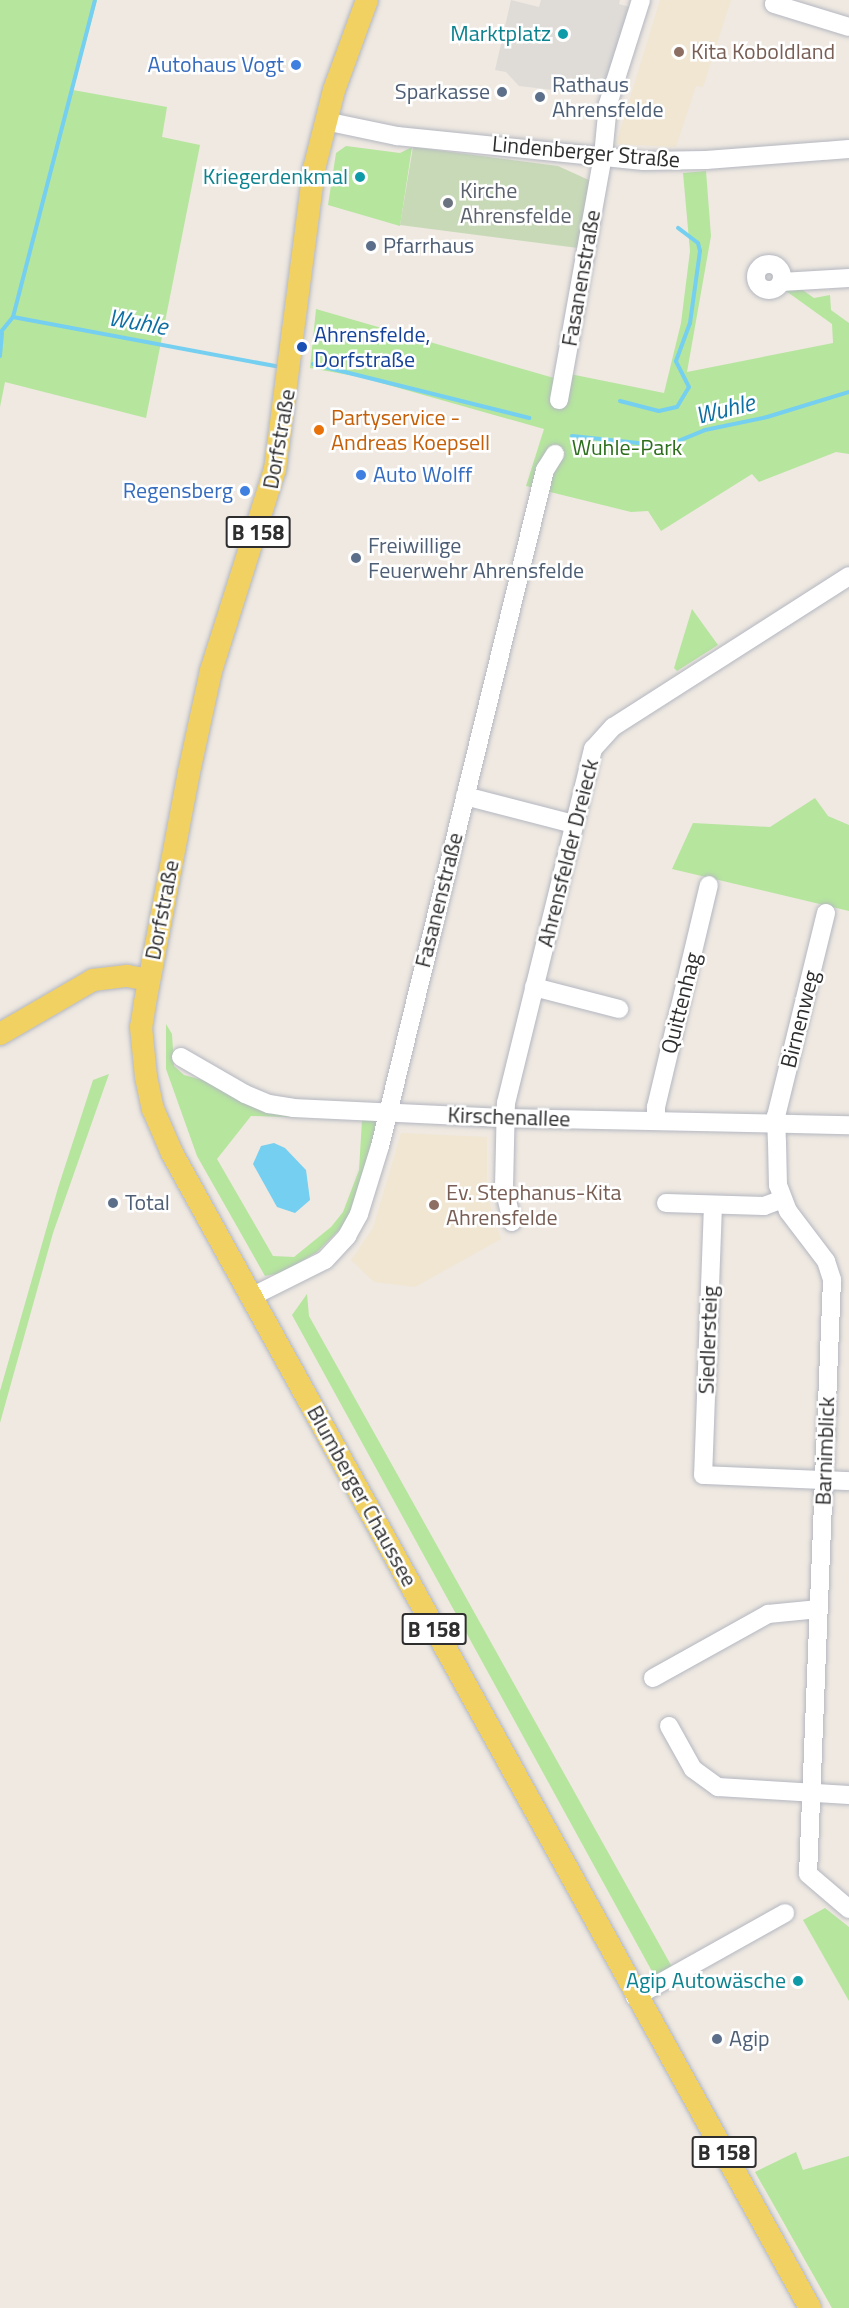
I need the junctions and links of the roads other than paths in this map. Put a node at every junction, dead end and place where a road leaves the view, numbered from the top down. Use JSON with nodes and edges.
{"nodes":[{"id":1,"x":367,"y":0,"type":"edge"},
{"id":2,"x":641,"y":0,"type":"edge"},
{"id":3,"x":775,"y":2,"type":"edge"},
{"id":4,"x":849,"y":27,"type":"edge"},
{"id":5,"x":325,"y":121,"type":"junction"},
{"id":6,"x":849,"y":149,"type":"edge"},
{"id":7,"x":603,"y":156,"type":"junction"},
{"id":8,"x":849,"y":278,"type":"edge"},
{"id":9,"x":781,"y":282,"type":"dead end"},
{"id":10,"x":559,"y":399,"type":"dead end"},
{"id":11,"x":555,"y":454,"type":"dead end"},
{"id":12,"x":849,"y":576,"type":"edge"},
{"id":13,"x":465,"y":796,"type":"junction"},
{"id":14,"x":573,"y":824,"type":"junction"},
{"id":15,"x":709,"y":885,"type":"dead end"},
{"id":16,"x":826,"y":913,"type":"dead end"},
{"id":17,"x":148,"y":980,"type":"junction"},
{"id":18,"x":534,"y":987,"type":"junction"},
{"id":19,"x":619,"y":1009,"type":"dead end"},
{"id":20,"x":0,"y":1034,"type":"edge"},
{"id":21,"x":181,"y":1057,"type":"dead end"},
{"id":22,"x":387,"y":1111,"type":"junction"},
{"id":23,"x":504,"y":1118,"type":"junction"},
{"id":24,"x":656,"y":1121,"type":"junction"},
{"id":25,"x":777,"y":1124,"type":"junction"},
{"id":26,"x":849,"y":1125,"type":"edge"},
{"id":27,"x":783,"y":1199,"type":"junction"},
{"id":28,"x":666,"y":1203,"type":"dead end"},
{"id":29,"x":713,"y":1204,"type":"junction"},
{"id":30,"x":512,"y":1222,"type":"dead end"},
{"id":31,"x":254,"y":1296,"type":"junction"},
{"id":32,"x":825,"y":1479,"type":"junction"},
{"id":33,"x":849,"y":1480,"type":"edge"},
{"id":34,"x":819,"y":1609,"type":"junction"},
{"id":35,"x":653,"y":1678,"type":"dead end"},
{"id":36,"x":669,"y":1726,"type":"dead end"},
{"id":37,"x":812,"y":1793,"type":"junction"},
{"id":38,"x":849,"y":1795,"type":"edge"},
{"id":39,"x":849,"y":1909,"type":"edge"},
{"id":40,"x":785,"y":1913,"type":"dead end"},
{"id":41,"x":635,"y":1997,"type":"junction"},
{"id":42,"x":810,"y":2308,"type":"edge"}],
"edges":[{"from":1,"to":5,"type":"main road","name":"Dorfstraße","number":"B 158"},
{"from":2,"to":7,"type":"street","name":"Fasanenstraße"},
{"from":3,"to":4,"type":"street"},
{"from":5,"to":7,"type":"street","name":"Lindenberger Straße"},
{"from":5,"to":17,"type":"main road","name":"Dorfstraße","number":"B 158"},
{"from":6,"to":7,"type":"street","name":"Lindenberger Straße"},
{"from":7,"to":10,"type":"street","name":"Fasanenstraße"},
{"from":8,"to":9,"type":"street"},
{"from":11,"to":13,"type":"street","name":"Fasanenstraße"},
{"from":12,"to":14,"type":"street","name":"Ahrensfelder Dreieck"},
{"from":13,"to":14,"type":"street"},
{"from":13,"to":22,"type":"street","name":"Fasanenstraße"},
{"from":14,"to":18,"type":"street","name":"Ahrensfelder Dreieck"},
{"from":15,"to":24,"type":"street","name":"Quittenhag"},
{"from":16,"to":25,"type":"street","name":"Birnenweg"},
{"from":17,"to":20,"type":"main road"},
{"from":17,"to":31,"type":"main road","name":"Blumberger Chaussee","number":"B 158"},
{"from":18,"to":19,"type":"street"},
{"from":18,"to":23,"type":"street","name":"Ahrensfelder Dreieck"},
{"from":21,"to":22,"type":"street","name":"Kirschenallee"},
{"from":22,"to":23,"type":"street","name":"Kirschenallee"},
{"from":22,"to":31,"type":"street","name":"Fasanenstraße"},
{"from":23,"to":24,"type":"street","name":"Kirschenallee"},
{"from":23,"to":30,"type":"street","name":"Ahrensfelder Dreieck"},
{"from":24,"to":25,"type":"street","name":"Kirschenallee"},
{"from":25,"to":26,"type":"street","name":"Kirschenallee"},
{"from":25,"to":27,"type":"street","name":"Barnimblick"},
{"from":27,"to":29,"type":"street"},
{"from":27,"to":32,"type":"street","name":"Barnimblick"},
{"from":28,"to":29,"type":"street"},
{"from":29,"to":32,"type":"street","name":"Siedlersteig"},
{"from":31,"to":41,"type":"main road","name":"Blumberger Chaussee","number":"B 158"},
{"from":32,"to":33,"type":"street"},
{"from":32,"to":34,"type":"street","name":"Barnimblick"},
{"from":34,"to":35,"type":"street"},
{"from":34,"to":37,"type":"street","name":"Barnimblick"},
{"from":36,"to":37,"type":"street"},
{"from":37,"to":38,"type":"street"},
{"from":37,"to":39,"type":"street","name":"Barnimblick"},
{"from":40,"to":41,"type":"street"},
{"from":41,"to":42,"type":"main road","name":"Blumberger Chaussee","number":"B 158"}]}
